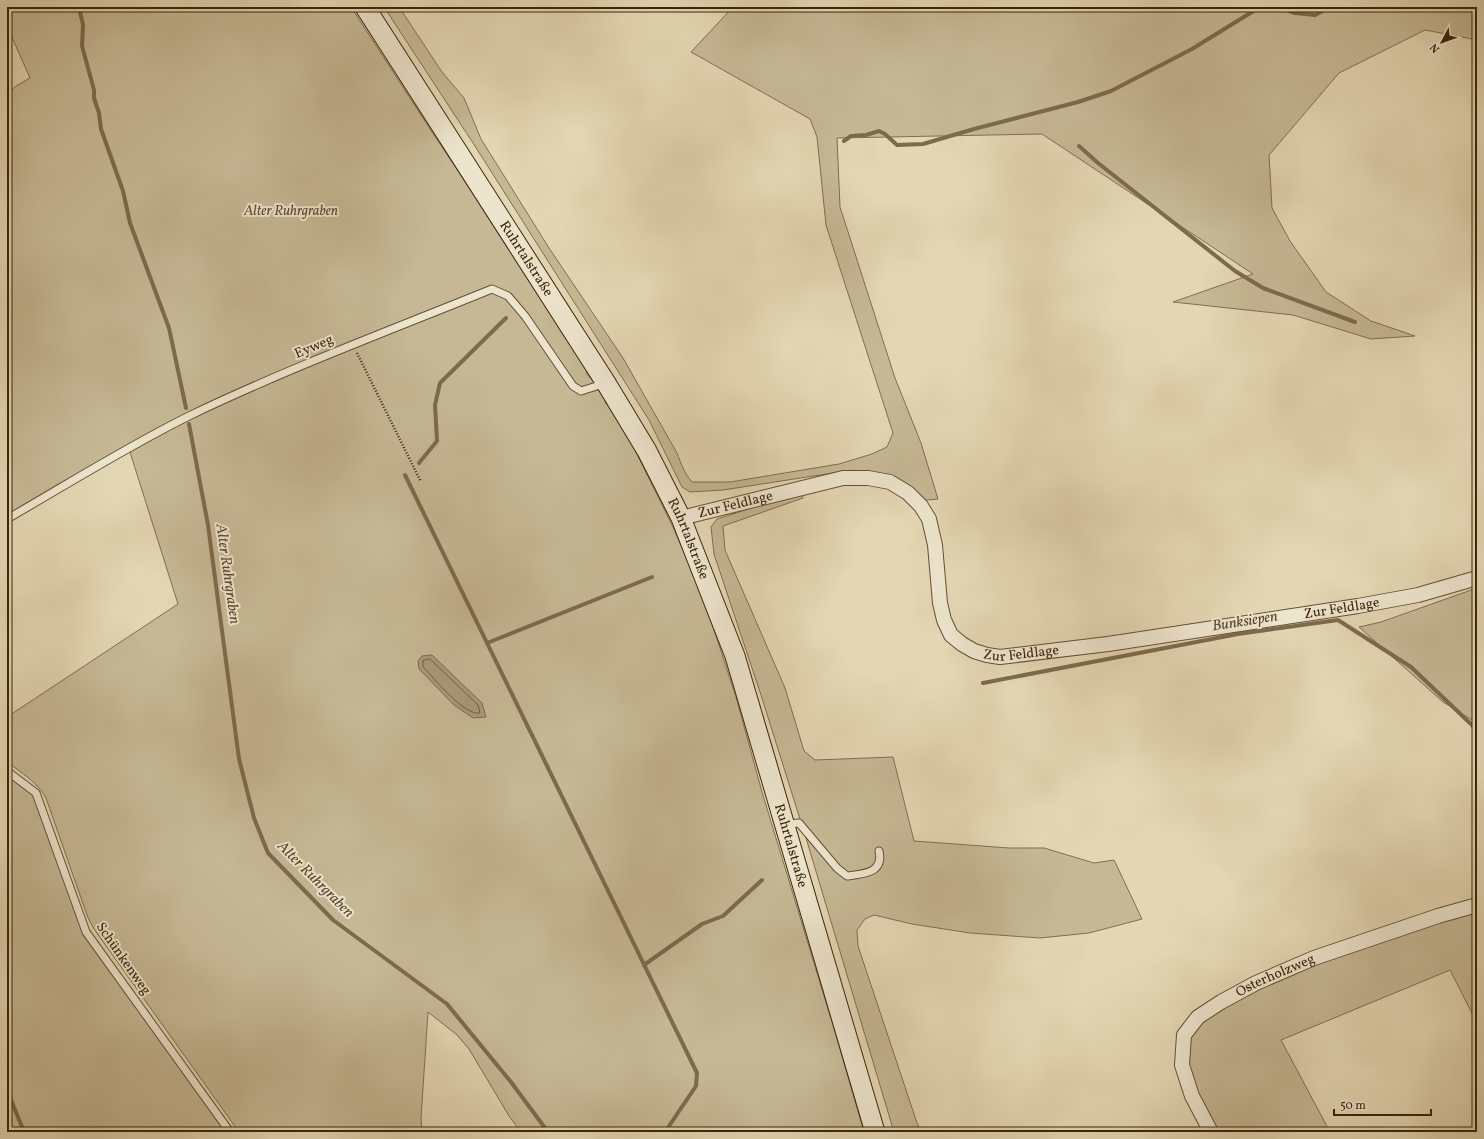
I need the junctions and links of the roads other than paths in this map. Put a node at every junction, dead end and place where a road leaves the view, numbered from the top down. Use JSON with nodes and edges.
{"nodes":[{"id":1,"x":365,"y":7,"type":"edge"},
{"id":2,"x":606,"y":383,"type":"junction"},
{"id":3,"x":681,"y":518,"type":"junction"},
{"id":4,"x":7,"y":519,"type":"edge"},
{"id":5,"x":1477,"y":578,"type":"edge"},
{"id":6,"x":7,"y":772,"type":"edge"},
{"id":7,"x":786,"y":824,"type":"junction"},
{"id":8,"x":879,"y":851,"type":"dead end"},
{"id":9,"x":1477,"y":905,"type":"edge"},
{"id":10,"x":230,"y":1132,"type":"edge"},
{"id":11,"x":875,"y":1132,"type":"edge"},
{"id":12,"x":1211,"y":1132,"type":"edge"}],
"edges":[{"from":1,"to":2,"type":"main road","name":"Ruhrtalstraße"},
{"from":2,"to":3,"type":"main road","name":"Ruhrtalstraße"},
{"from":2,"to":4,"type":"lane","name":"Eyweg"},
{"from":3,"to":5,"type":"street","name":"Zur Feldlage"},
{"from":3,"to":7,"type":"main road","name":"Ruhrtalstraße"},
{"from":6,"to":10,"type":"lane","name":"Schünkenweg"},
{"from":7,"to":8,"type":"lane"},
{"from":7,"to":11,"type":"main road","name":"Ruhrtalstraße"},
{"from":9,"to":12,"type":"street","name":"Osterholzweg"}]}
